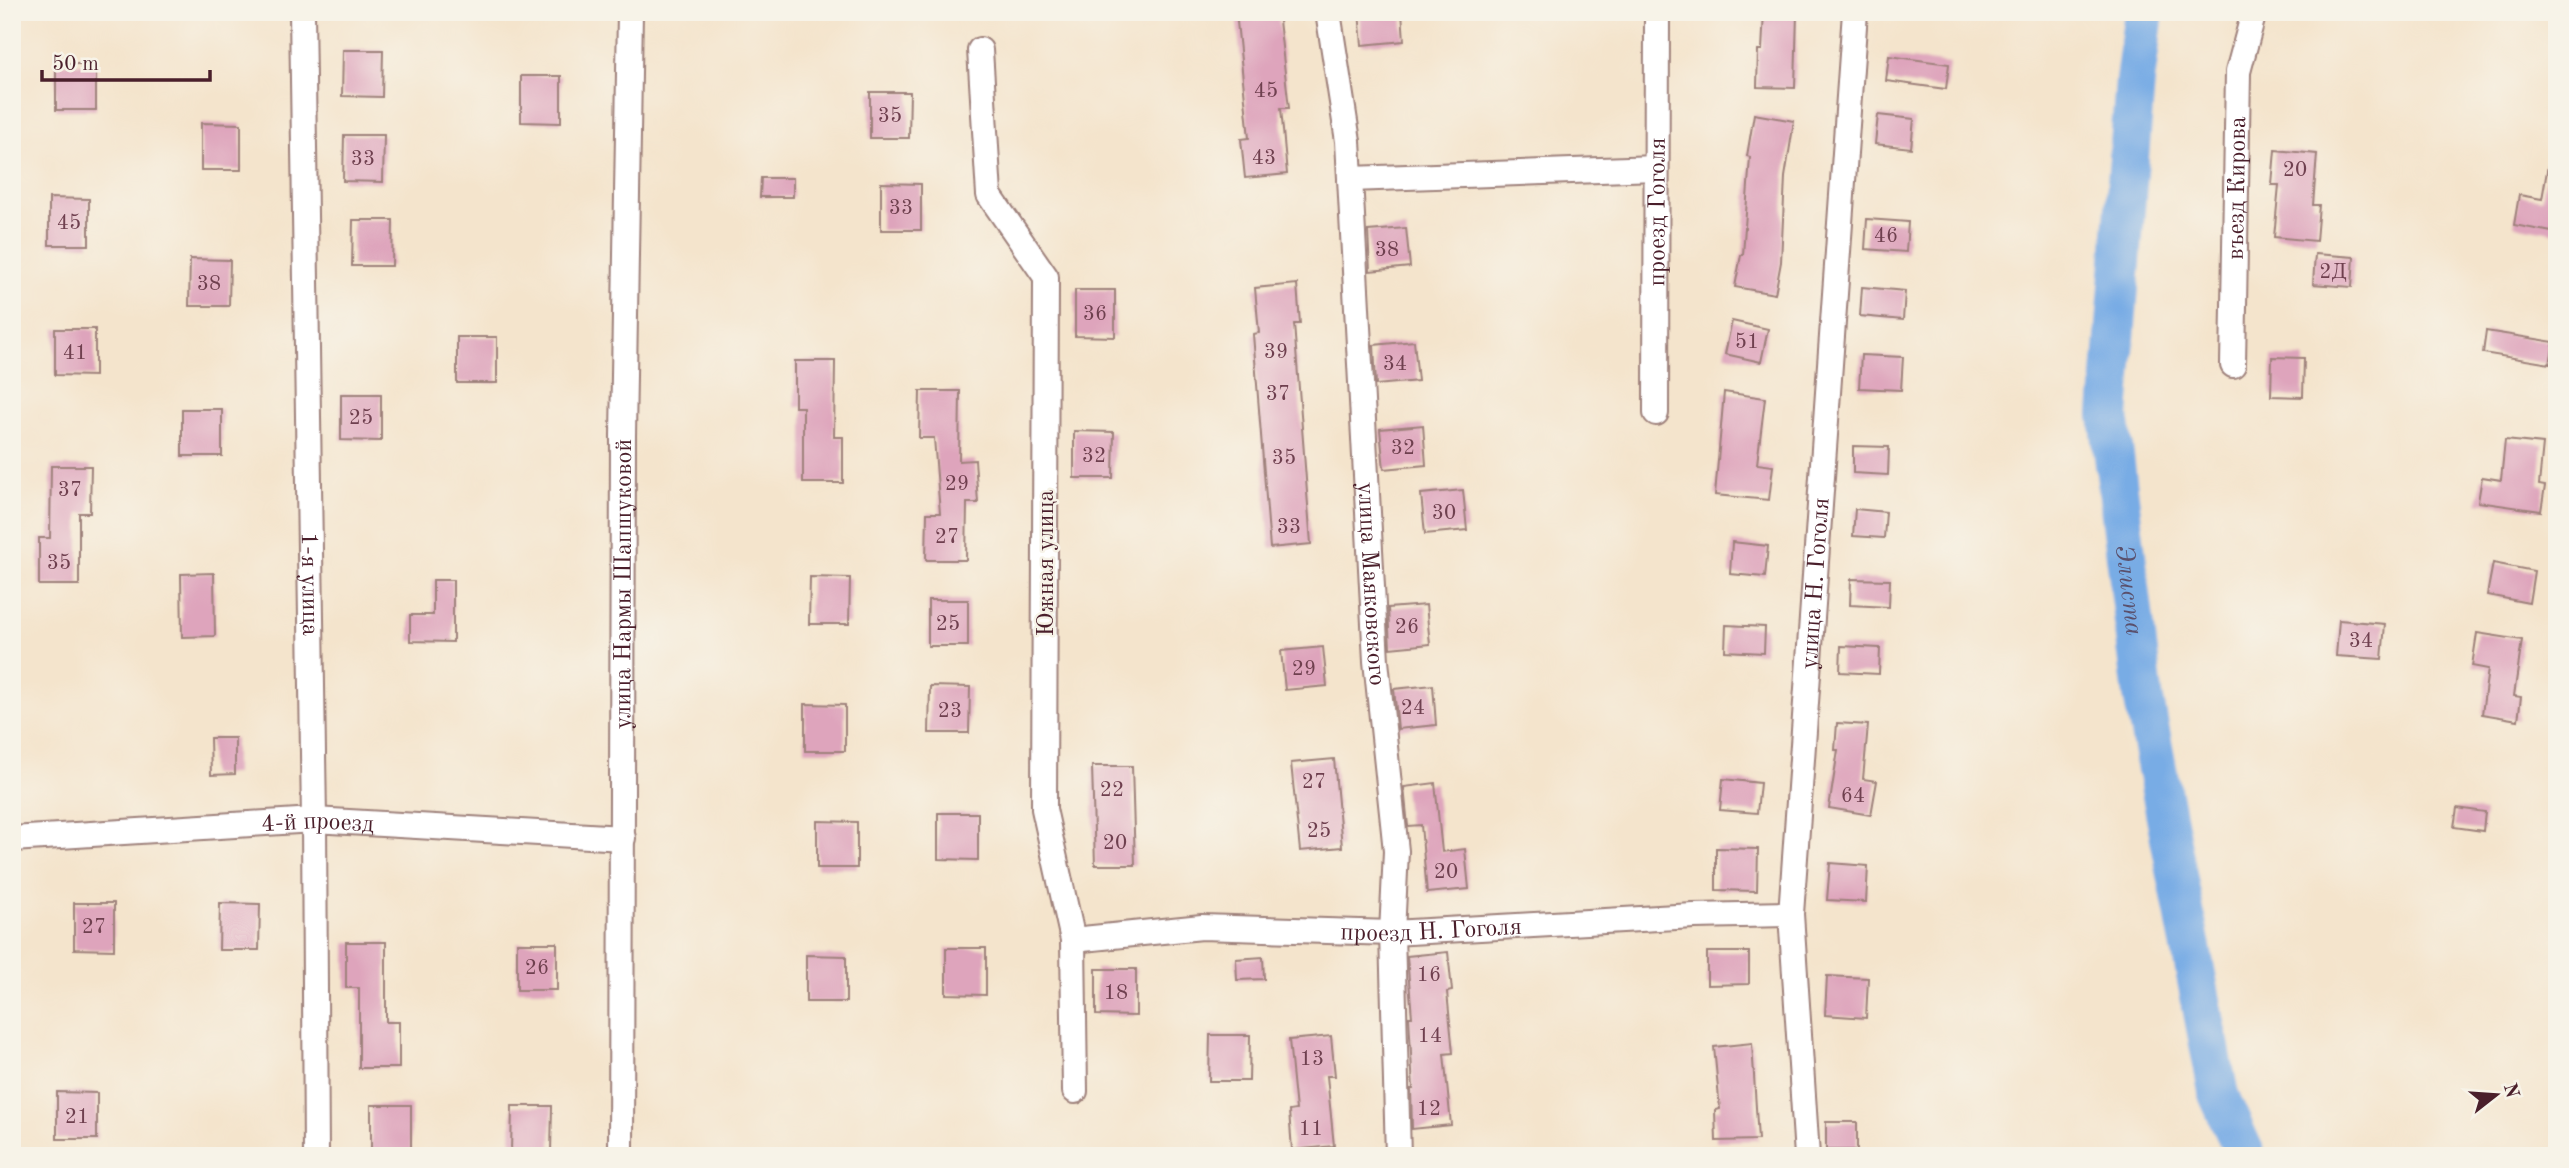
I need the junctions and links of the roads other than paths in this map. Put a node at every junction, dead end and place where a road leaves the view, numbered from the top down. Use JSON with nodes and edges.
{"nodes":[{"id":1,"x":302,"y":12,"type":"edge"},
{"id":2,"x":630,"y":12,"type":"edge"},
{"id":3,"x":1328,"y":12,"type":"edge"},
{"id":4,"x":1657,"y":12,"type":"edge"},
{"id":5,"x":1855,"y":12,"type":"edge"},
{"id":6,"x":2254,"y":12,"type":"edge"},
{"id":7,"x":980,"y":50,"type":"dead end"},
{"id":8,"x":1656,"y":168,"type":"junction"},
{"id":9,"x":1350,"y":179,"type":"junction"},
{"id":10,"x":2233,"y":365,"type":"dead end"},
{"id":11,"x":1656,"y":413,"type":"dead end"},
{"id":12,"x":314,"y":820,"type":"junction"},
{"id":13,"x":623,"y":838,"type":"junction"},
{"id":14,"x":12,"y":839,"type":"edge"},
{"id":15,"x":1791,"y":915,"type":"junction"},
{"id":16,"x":1392,"y":933,"type":"junction"},
{"id":17,"x":1073,"y":940,"type":"junction"},
{"id":18,"x":1075,"y":1091,"type":"dead end"},
{"id":19,"x":316,"y":1156,"type":"edge"},
{"id":20,"x":621,"y":1156,"type":"edge"},
{"id":21,"x":1398,"y":1156,"type":"edge"},
{"id":22,"x":1807,"y":1156,"type":"edge"}],
"edges":[{"from":1,"to":12,"type":"street","name":"1-я улица"},
{"from":2,"to":13,"type":"street","name":"улица Нармы Шапшуковой"},
{"from":3,"to":9,"type":"street","name":"улица Маяковского"},
{"from":4,"to":8,"type":"street","name":"проезд Гоголя"},
{"from":5,"to":15,"type":"street","name":"улица Н. Гоголя"},
{"from":6,"to":10,"type":"street","name":"въезд Кирова"},
{"from":7,"to":17,"type":"street","name":"Южная улица"},
{"from":8,"to":9,"type":"street"},
{"from":8,"to":11,"type":"street","name":"проезд Гоголя"},
{"from":9,"to":16,"type":"street","name":"улица Маяковского"},
{"from":12,"to":13,"type":"street","name":"4-й проезд"},
{"from":12,"to":14,"type":"street","name":"4-й проезд"},
{"from":12,"to":19,"type":"street","name":"1-я улица"},
{"from":13,"to":20,"type":"street","name":"улица Нармы Шапшуковой"},
{"from":15,"to":16,"type":"street","name":"проезд Н. Гоголя"},
{"from":15,"to":22,"type":"street","name":"улица Н. Гоголя"},
{"from":16,"to":17,"type":"street","name":"проезд Н. Гоголя"},
{"from":16,"to":21,"type":"street","name":"улица Маяковского"},
{"from":17,"to":18,"type":"street","name":"Южная улица"}]}
